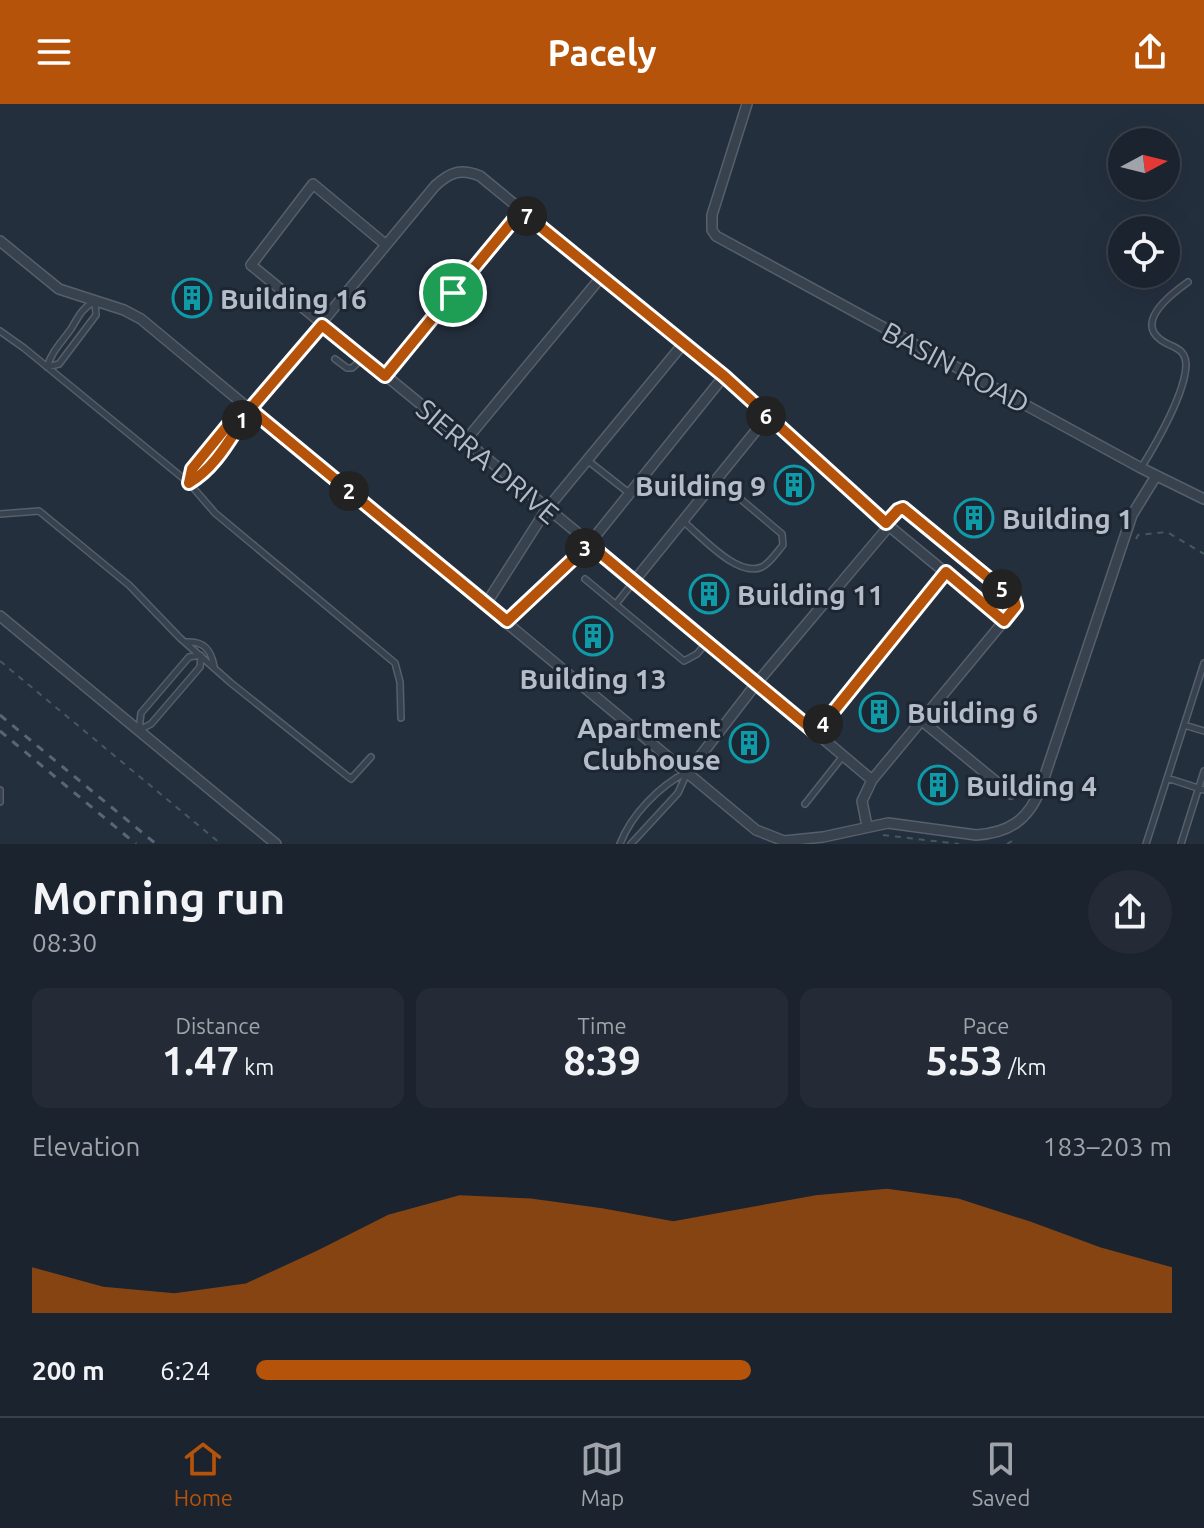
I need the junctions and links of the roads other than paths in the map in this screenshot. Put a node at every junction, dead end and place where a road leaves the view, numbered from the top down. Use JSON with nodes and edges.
{"nodes":[{"id":1,"x":747,"y":104,"type":"edge"},
{"id":2,"x":521,"y":211,"type":"junction"},
{"id":3,"x":0,"y":241,"type":"edge"},
{"id":4,"x":385,"y":244,"type":"junction"},
{"id":5,"x":602,"y":276,"type":"junction"},
{"id":6,"x":1188,"y":282,"type":"dead end"},
{"id":7,"x":95,"y":301,"type":"junction"},
{"id":8,"x":322,"y":325,"type":"junction"},
{"id":9,"x":0,"y":331,"type":"edge"},
{"id":10,"x":683,"y":344,"type":"junction"},
{"id":11,"x":363,"y":358,"type":"junction"},
{"id":12,"x":335,"y":359,"type":"dead end"},
{"id":13,"x":47,"y":367,"type":"junction"},
{"id":14,"x":385,"y":376,"type":"junction"},
{"id":15,"x":724,"y":376,"type":"junction"},
{"id":16,"x":250,"y":409,"type":"junction"},
{"id":17,"x":767,"y":417,"type":"junction"},
{"id":18,"x":241,"y":422,"type":"junction"},
{"id":19,"x":466,"y":440,"type":"junction"},
{"id":20,"x":587,"y":460,"type":"junction"},
{"id":21,"x":1141,"y":468,"type":"junction"},
{"id":22,"x":1156,"y":476,"type":"junction"},
{"id":23,"x":717,"y":479,"type":"junction"},
{"id":24,"x":189,"y":483,"type":"junction"},
{"id":25,"x":630,"y":493,"type":"junction"},
{"id":26,"x":1204,"y":499,"type":"edge"},
{"id":27,"x":546,"y":510,"type":"junction"},
{"id":28,"x":0,"y":514,"type":"edge"},
{"id":29,"x":683,"y":521,"type":"junction"},
{"id":30,"x":888,"y":525,"type":"junction"},
{"id":31,"x":589,"y":544,"type":"junction"},
{"id":32,"x":946,"y":572,"type":"junction"},
{"id":33,"x":585,"y":579,"type":"dead end"},
{"id":34,"x":635,"y":580,"type":"junction"},
{"id":35,"x":486,"y":604,"type":"junction"},
{"id":36,"x":616,"y":604,"type":"junction"},
{"id":37,"x":0,"y":616,"type":"edge"},
{"id":38,"x":507,"y":621,"type":"junction"},
{"id":39,"x":1004,"y":621,"type":"junction"},
{"id":40,"x":185,"y":642,"type":"junction"},
{"id":41,"x":707,"y":642,"type":"junction"},
{"id":42,"x":201,"y":655,"type":"junction"},
{"id":43,"x":1204,"y":663,"type":"edge"},
{"id":44,"x":214,"y":667,"type":"junction"},
{"id":45,"x":756,"y":684,"type":"junction"},
{"id":46,"x":401,"y":718,"type":"dead end"},
{"id":47,"x":921,"y":720,"type":"junction"},
{"id":48,"x":1184,"y":725,"type":"junction"},
{"id":49,"x":139,"y":730,"type":"junction"},
{"id":50,"x":1204,"y":731,"type":"edge"},
{"id":51,"x":816,"y":733,"type":"junction"},
{"id":52,"x":843,"y":755,"type":"junction"},
{"id":53,"x":371,"y":757,"type":"dead end"},
{"id":54,"x":1204,"y":771,"type":"edge"},
{"id":55,"x":688,"y":772,"type":"junction"},
{"id":56,"x":1167,"y":778,"type":"junction"},
{"id":57,"x":872,"y":780,"type":"junction"},
{"id":58,"x":1201,"y":789,"type":"edge"},
{"id":59,"x":0,"y":790,"type":"edge"},
{"id":60,"x":1011,"y":794,"type":"dead end"},
{"id":61,"x":0,"y":802,"type":"edge"},
{"id":62,"x":805,"y":804,"type":"dead end"},
{"id":63,"x":867,"y":826,"type":"junction"},
{"id":64,"x":276,"y":844,"type":"edge"},
{"id":65,"x":620,"y":844,"type":"edge"},
{"id":66,"x":631,"y":844,"type":"edge"},
{"id":67,"x":1146,"y":844,"type":"edge"},
{"id":68,"x":1181,"y":844,"type":"edge"}],
"edges":[{"from":1,"to":21,"type":"street","name":"BASIN ROAD"},
{"from":2,"to":4,"type":"street"},
{"from":2,"to":5,"type":"street"},
{"from":2,"to":14,"type":"street"},
{"from":3,"to":7,"type":"street"},
{"from":4,"to":8,"type":"street"},
{"from":4,"to":8,"type":"street","name":"SIERRA DRIVE"},
{"from":5,"to":10,"type":"street"},
{"from":5,"to":19,"type":"street"},
{"from":6,"to":21,"type":"lane"},
{"from":7,"to":13,"type":"lane"},
{"from":7,"to":13,"type":"lane"},
{"from":7,"to":16,"type":"street"},
{"from":8,"to":11,"type":"street","name":"SIERRA DRIVE"},
{"from":8,"to":16,"type":"street"},
{"from":9,"to":13,"type":"lane"},
{"from":10,"to":15,"type":"street"},
{"from":10,"to":20,"type":"street"},
{"from":11,"to":12,"type":"lane"},
{"from":11,"to":14,"type":"street","name":"SIERRA DRIVE"},
{"from":13,"to":24,"type":"lane"},
{"from":14,"to":19,"type":"street","name":"SIERRA DRIVE"},
{"from":15,"to":17,"type":"street"},
{"from":15,"to":25,"type":"street"},
{"from":16,"to":18,"type":"lane"},
{"from":16,"to":35,"type":"street"},
{"from":17,"to":23,"type":"street"},
{"from":17,"to":30,"type":"street"},
{"from":18,"to":24,"type":"lane"},
{"from":18,"to":24,"type":"lane"},
{"from":19,"to":27,"type":"street","name":"SIERRA DRIVE"},
{"from":20,"to":25,"type":"lane"},
{"from":20,"to":27,"type":"street"},
{"from":21,"to":22,"type":"street","name":"BASIN ROAD"},
{"from":22,"to":26,"type":"street","name":"BASIN ROAD"},
{"from":22,"to":63,"type":"street"},
{"from":23,"to":29,"type":"street"},
{"from":23,"to":29,"type":"lane"},
{"from":24,"to":46,"type":"lane"},
{"from":25,"to":31,"type":"street"},
{"from":27,"to":31,"type":"street","name":"SIERRA DRIVE"},
{"from":27,"to":35,"type":"street"},
{"from":28,"to":40,"type":"lane"},
{"from":29,"to":34,"type":"street"},
{"from":30,"to":32,"type":"street"},
{"from":30,"to":39,"type":"lane"},
{"from":30,"to":45,"type":"street"},
{"from":31,"to":34,"type":"street","name":"SIERRA DRIVE"},
{"from":31,"to":38,"type":"street"},
{"from":32,"to":39,"type":"street"},
{"from":32,"to":51,"type":"lane"},
{"from":33,"to":36,"type":"lane"},
{"from":34,"to":36,"type":"lane"},
{"from":34,"to":41,"type":"street","name":"SIERRA DRIVE"},
{"from":35,"to":38,"type":"street"},
{"from":36,"to":41,"type":"lane"},
{"from":37,"to":49,"type":"street"},
{"from":38,"to":55,"type":"street"},
{"from":39,"to":47,"type":"street"},
{"from":40,"to":42,"type":"lane"},
{"from":40,"to":44,"type":"lane"},
{"from":41,"to":45,"type":"street","name":"SIERRA DRIVE"},
{"from":42,"to":44,"type":"lane"},
{"from":42,"to":49,"type":"lane"},
{"from":42,"to":49,"type":"lane"},
{"from":43,"to":48,"type":"lane"},
{"from":44,"to":53,"type":"lane"},
{"from":45,"to":51,"type":"street","name":"SIERRA DRIVE"},
{"from":45,"to":55,"type":"street"},
{"from":47,"to":57,"type":"street"},
{"from":47,"to":60,"type":"street"},
{"from":48,"to":50,"type":"lane"},
{"from":48,"to":56,"type":"lane"},
{"from":49,"to":64,"type":"street"},
{"from":51,"to":52,"type":"street","name":"SIERRA DRIVE"},
{"from":52,"to":57,"type":"street","name":"SIERRA DRIVE"},
{"from":52,"to":62,"type":"lane"},
{"from":54,"to":58,"type":"lane"},
{"from":55,"to":63,"type":"street"},
{"from":55,"to":65,"type":"lane"},
{"from":55,"to":66,"type":"lane"},
{"from":56,"to":58,"type":"lane"},
{"from":56,"to":67,"type":"lane"},
{"from":57,"to":63,"type":"street"},
{"from":58,"to":68,"type":"lane"},
{"from":59,"to":61,"type":"lane"}]}
